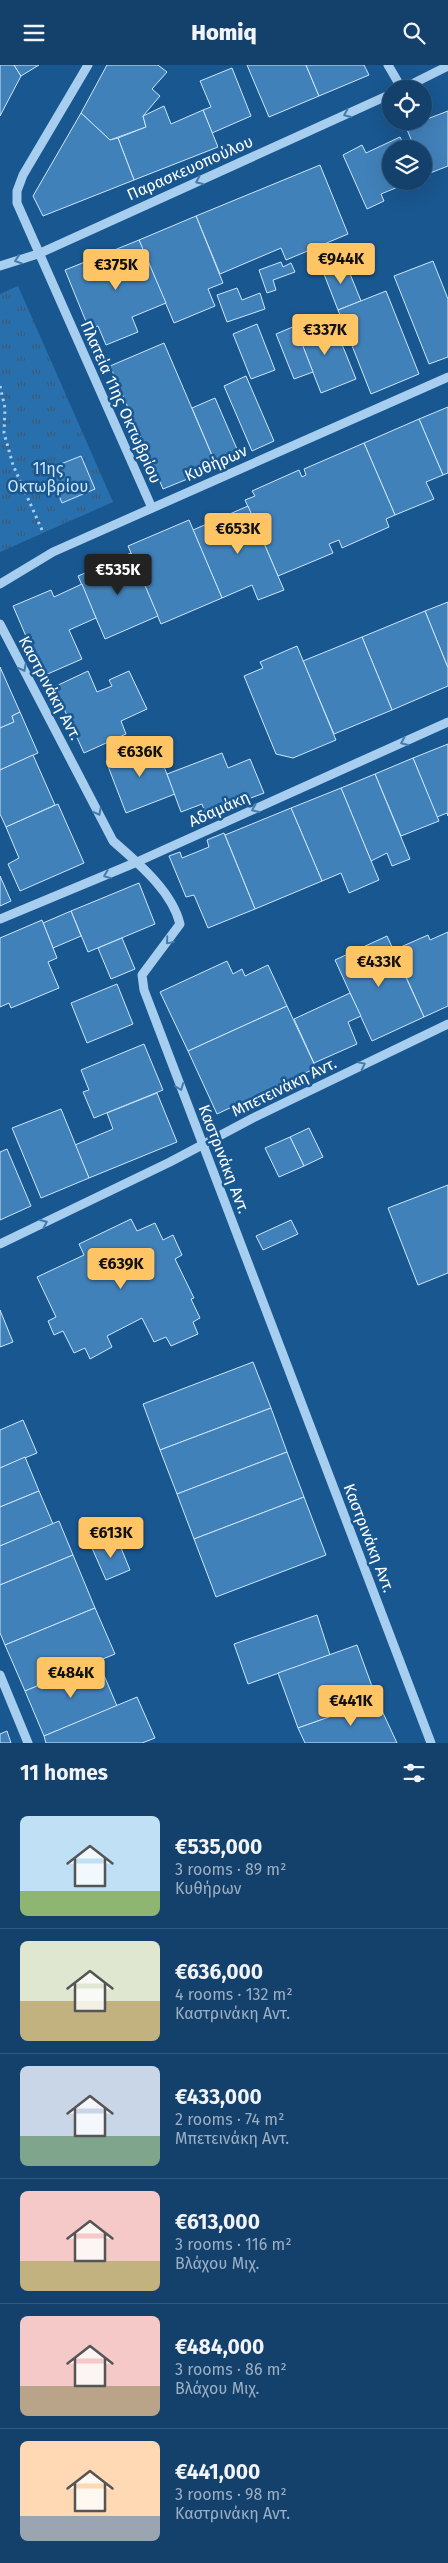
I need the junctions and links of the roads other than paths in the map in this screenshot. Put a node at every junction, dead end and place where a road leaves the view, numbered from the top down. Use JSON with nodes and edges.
{"nodes":[{"id":1,"x":88,"y":65,"type":"edge"},
{"id":2,"x":388,"y":65,"type":"edge"},
{"id":3,"x":448,"y":66,"type":"edge"},
{"id":4,"x":397,"y":80,"type":"edge"},
{"id":5,"x":420,"y":80,"type":"edge"},
{"id":6,"x":382,"y":98,"type":"edge"},
{"id":7,"x":38,"y":254,"type":"junction"},
{"id":8,"x":0,"y":266,"type":"edge"},
{"id":9,"x":448,"y":377,"type":"edge"},
{"id":10,"x":152,"y":508,"type":"junction"},
{"id":11,"x":0,"y":584,"type":"edge"},
{"id":12,"x":0,"y":624,"type":"edge"},
{"id":13,"x":448,"y":722,"type":"edge"},
{"id":14,"x":137,"y":862,"type":"junction"},
{"id":15,"x":0,"y":919,"type":"edge"},
{"id":16,"x":448,"y":1025,"type":"edge"},
{"id":17,"x":202,"y":1145,"type":"junction"},
{"id":18,"x":0,"y":1244,"type":"edge"},
{"id":19,"x":0,"y":1675,"type":"edge"},
{"id":20,"x":28,"y":1743,"type":"edge"},
{"id":21,"x":431,"y":1743,"type":"edge"}],
"edges":[{"from":1,"to":7,"type":"street","name":"Πλατεία 11ης Οκτωβρίου"},
{"from":2,"to":4,"type":"street"},
{"from":3,"to":5,"type":"street"},
{"from":6,"to":7,"type":"street","name":"Παρασκευοπούλου","one_way":true},
{"from":7,"to":8,"type":"street","name":"Παρασκευοπούλου","one_way":true},
{"from":7,"to":10,"type":"street","name":"Πλατεία 11ης Οκτωβρίου"},
{"from":9,"to":10,"type":"street","name":"Κυθήρων"},
{"from":10,"to":11,"type":"street","name":"Κυθήρων"},
{"from":12,"to":14,"type":"street","name":"Καστρινάκη Αντ.","one_way":true},
{"from":13,"to":14,"type":"street","name":"Αδαμάκη","one_way":true},
{"from":14,"to":15,"type":"street","name":"Αδαμάκη","one_way":true},
{"from":14,"to":17,"type":"street","name":"Καστρινάκη Αντ.","one_way":true},
{"from":17,"to":16,"type":"street","name":"Μπετεινάκη Αντ.","one_way":true},
{"from":18,"to":17,"type":"street","name":"Μπετεινάκη Αντ.","one_way":true},
{"from":17,"to":21,"type":"street","name":"Καστρινάκη Αντ."},
{"from":19,"to":20,"type":"street"}]}
